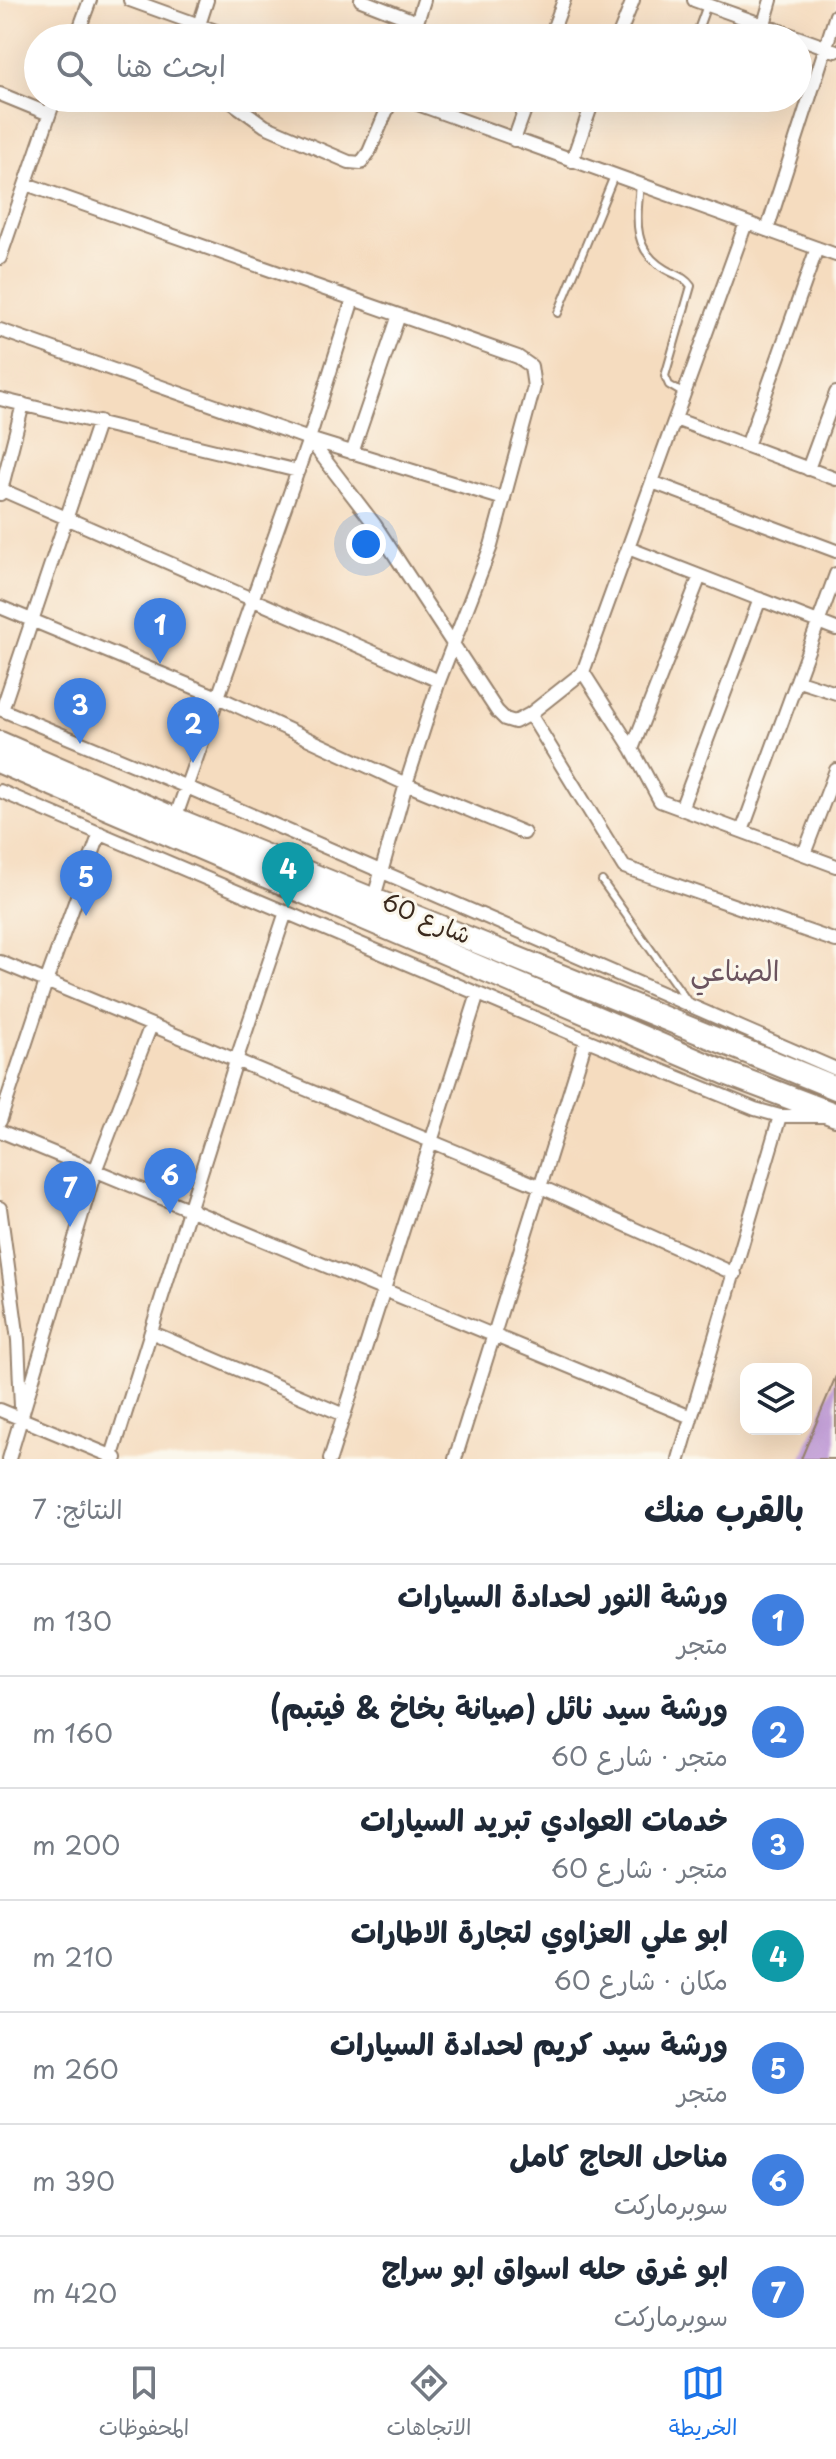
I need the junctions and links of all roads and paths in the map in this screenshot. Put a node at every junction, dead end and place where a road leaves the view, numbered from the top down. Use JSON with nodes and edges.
{"nodes":[{"id":1,"x":90,"y":0,"type":"edge"},
{"id":2,"x":130,"y":0,"type":"edge"},
{"id":3,"x":207,"y":0,"type":"edge"},
{"id":4,"x":361,"y":0,"type":"edge"},
{"id":5,"x":424,"y":0,"type":"edge"},
{"id":6,"x":564,"y":0,"type":"edge"},
{"id":7,"x":633,"y":0,"type":"edge"},
{"id":8,"x":694,"y":0,"type":"edge"},
{"id":9,"x":771,"y":0,"type":"edge"},
{"id":10,"x":708,"y":3,"type":"edge"},
{"id":11,"x":836,"y":15,"type":"edge"},
{"id":12,"x":417,"y":22,"type":"joint"},
{"id":13,"x":81,"y":24,"type":"edge"},
{"id":14,"x":196,"y":24,"type":"edge"},
{"id":15,"x":199,"y":24,"type":"edge"},
{"id":16,"x":555,"y":24,"type":"edge"},
{"id":17,"x":624,"y":24,"type":"edge"},
{"id":18,"x":700,"y":24,"type":"edge"},
{"id":19,"x":764,"y":24,"type":"joint"},
{"id":20,"x":812,"y":42,"type":"edge"},
{"id":21,"x":831,"y":49,"type":"edge"},
{"id":22,"x":0,"y":94,"type":"edge"},
{"id":23,"x":812,"y":103,"type":"edge"},
{"id":24,"x":24,"y":104,"type":"edge"},
{"id":25,"x":44,"y":112,"type":"edge"},
{"id":26,"x":246,"y":112,"type":"edge"},
{"id":27,"x":386,"y":112,"type":"edge"},
{"id":28,"x":439,"y":112,"type":"edge"},
{"id":29,"x":524,"y":112,"type":"edge"},
{"id":30,"x":589,"y":112,"type":"edge"},
{"id":31,"x":809,"y":112,"type":"edge"},
{"id":32,"x":49,"y":114,"type":"joint"},
{"id":33,"x":514,"y":140,"type":"junction"},
{"id":34,"x":572,"y":161,"type":"junction"},
{"id":35,"x":614,"y":176,"type":"junction"},
{"id":36,"x":26,"y":184,"type":"junction"},
{"id":37,"x":640,"y":184,"type":"junction"},
{"id":38,"x":746,"y":223,"type":"junction"},
{"id":39,"x":767,"y":230,"type":"junction"},
{"id":40,"x":817,"y":248,"type":"junction"},
{"id":41,"x":836,"y":255,"type":"edge"},
{"id":42,"x":0,"y":258,"type":"edge"},
{"id":43,"x":353,"y":299,"type":"junction"},
{"id":44,"x":558,"y":313,"type":"dead end"},
{"id":45,"x":399,"y":315,"type":"junction"},
{"id":46,"x":0,"y":330,"type":"edge"},
{"id":47,"x":836,"y":393,"type":"edge"},
{"id":48,"x":684,"y":395,"type":"junction"},
{"id":49,"x":0,"y":399,"type":"edge"},
{"id":50,"x":23,"y":404,"type":"junction"},
{"id":51,"x":675,"y":419,"type":"junction"},
{"id":52,"x":99,"y":421,"type":"junction"},
{"id":53,"x":309,"y":439,"type":"junction"},
{"id":54,"x":747,"y":446,"type":"junction"},
{"id":55,"x":352,"y":453,"type":"junction"},
{"id":56,"x":808,"y":469,"type":"junction"},
{"id":57,"x":298,"y":471,"type":"junction"},
{"id":58,"x":836,"y":479,"type":"edge"},
{"id":59,"x":652,"y":482,"type":"junction"},
{"id":60,"x":0,"y":491,"type":"edge"},
{"id":61,"x":504,"y":499,"type":"junction"},
{"id":62,"x":65,"y":518,"type":"junction"},
{"id":63,"x":628,"y":548,"type":"junction"},
{"id":64,"x":836,"y":551,"type":"edge"},
{"id":65,"x":836,"y":574,"type":"edge"},
{"id":66,"x":700,"y":576,"type":"junction"},
{"id":67,"x":760,"y":599,"type":"junction"},
{"id":68,"x":253,"y":601,"type":"junction"},
{"id":69,"x":0,"y":607,"type":"edge"},
{"id":70,"x":31,"y":620,"type":"junction"},
{"id":71,"x":818,"y":622,"type":"junction"},
{"id":72,"x":836,"y":629,"type":"edge"},
{"id":73,"x":454,"y":647,"type":"junction"},
{"id":74,"x":583,"y":672,"type":"junction"},
{"id":75,"x":439,"y":681,"type":"junction"},
{"id":76,"x":799,"y":681,"type":"junction"},
{"id":77,"x":836,"y":693,"type":"edge"},
{"id":78,"x":220,"y":698,"type":"junction"},
{"id":79,"x":1,"y":709,"type":"edge"},
{"id":80,"x":530,"y":714,"type":"junction"},
{"id":81,"x":0,"y":743,"type":"edge"},
{"id":82,"x":632,"y":749,"type":"junction"},
{"id":83,"x":0,"y":762,"type":"edge"},
{"id":84,"x":836,"y":770,"type":"edge"},
{"id":85,"x":406,"y":784,"type":"junction"},
{"id":86,"x":187,"y":787,"type":"junction"},
{"id":87,"x":0,"y":791,"type":"edge"},
{"id":88,"x":681,"y":809,"type":"junction"},
{"id":89,"x":175,"y":819,"type":"junction"},
{"id":90,"x":742,"y":831,"type":"junction"},
{"id":91,"x":100,"y":833,"type":"junction"},
{"id":92,"x":524,"y":833,"type":"dead end"},
{"id":93,"x":804,"y":854,"type":"junction"},
{"id":94,"x":836,"y":866,"type":"edge"},
{"id":95,"x":382,"y":872,"type":"junction"},
{"id":96,"x":602,"y":881,"type":"dead end"},
{"id":97,"x":373,"y":901,"type":"junction"},
{"id":98,"x":286,"y":912,"type":"junction"},
{"id":99,"x":836,"y":941,"type":"edge"},
{"id":100,"x":0,"y":962,"type":"edge"},
{"id":101,"x":46,"y":982,"type":"junction"},
{"id":102,"x":478,"y":994,"type":"junction"},
{"id":103,"x":691,"y":1005,"type":"junction"},
{"id":104,"x":151,"y":1025,"type":"junction"},
{"id":105,"x":586,"y":1040,"type":"junction"},
{"id":106,"x":754,"y":1043,"type":"junction"},
{"id":107,"x":236,"y":1061,"type":"junction"},
{"id":108,"x":836,"y":1069,"type":"edge"},
{"id":109,"x":836,"y":1088,"type":"edge"},
{"id":110,"x":0,"y":1096,"type":"edge"},
{"id":111,"x":780,"y":1116,"type":"junction"},
{"id":112,"x":836,"y":1116,"type":"edge"},
{"id":113,"x":1,"y":1117,"type":"edge"},
{"id":114,"x":0,"y":1131,"type":"edge"},
{"id":115,"x":431,"y":1141,"type":"junction"},
{"id":116,"x":95,"y":1171,"type":"junction"},
{"id":117,"x":541,"y":1187,"type":"junction"},
{"id":118,"x":0,"y":1208,"type":"edge"},
{"id":119,"x":189,"y":1211,"type":"junction"},
{"id":120,"x":735,"y":1274,"type":"junction"},
{"id":121,"x":383,"y":1291,"type":"junction"},
{"id":122,"x":151,"y":1332,"type":"junction"},
{"id":123,"x":494,"y":1336,"type":"junction"},
{"id":124,"x":0,"y":1410,"type":"edge"},
{"id":125,"x":344,"y":1415,"type":"junction"},
{"id":126,"x":691,"y":1417,"type":"junction"},
{"id":127,"x":21,"y":1419,"type":"junction"},
{"id":128,"x":114,"y":1458,"type":"edge"},
{"id":129,"x":9,"y":1459,"type":"edge"},
{"id":130,"x":330,"y":1459,"type":"edge"},
{"id":131,"x":456,"y":1459,"type":"edge"},
{"id":132,"x":679,"y":1459,"type":"edge"}],
"edges":[{"from":1,"to":13,"type":"street"},
{"from":2,"to":14,"type":"street"},
{"from":3,"to":15,"type":"street"},
{"from":4,"to":12,"type":"street"},
{"from":5,"to":12,"type":"street"},
{"from":6,"to":16,"type":"street"},
{"from":7,"to":17,"type":"street"},
{"from":8,"to":10,"type":"street"},
{"from":9,"to":19,"type":"street"},
{"from":10,"to":18,"type":"lane"},
{"from":10,"to":19,"type":"street"},
{"from":11,"to":21,"type":"street"},
{"from":20,"to":21,"type":"street"},
{"from":21,"to":23,"type":"street"},
{"from":22,"to":24,"type":"street"},
{"from":25,"to":32,"type":"street"},
{"from":26,"to":27,"type":"street"},
{"from":28,"to":33,"type":"street"},
{"from":29,"to":33,"type":"street"},
{"from":30,"to":34,"type":"street"},
{"from":31,"to":39,"type":"street"},
{"from":32,"to":36,"type":"street"},
{"from":33,"to":34,"type":"street"},
{"from":34,"to":35,"type":"street"},
{"from":35,"to":37,"type":"street"},
{"from":35,"to":44,"type":"lane"},
{"from":36,"to":42,"type":"street"},
{"from":36,"to":43,"type":"street"},
{"from":37,"to":38,"type":"street"},
{"from":37,"to":48,"type":"lane"},
{"from":38,"to":39,"type":"street"},
{"from":38,"to":48,"type":"street"},
{"from":39,"to":40,"type":"street"},
{"from":40,"to":41,"type":"street"},
{"from":40,"to":54,"type":"street"},
{"from":43,"to":45,"type":"street"},
{"from":43,"to":53,"type":"street"},
{"from":45,"to":55,"type":"street"},
{"from":45,"to":61,"type":"street"},
{"from":46,"to":53,"type":"street"},
{"from":47,"to":56,"type":"street"},
{"from":48,"to":51,"type":"street"},
{"from":49,"to":50,"type":"street"},
{"from":50,"to":52,"type":"street"},
{"from":50,"to":60,"type":"street"},
{"from":51,"to":54,"type":"street"},
{"from":51,"to":59,"type":"street"},
{"from":52,"to":57,"type":"street"},
{"from":52,"to":62,"type":"street"},
{"from":53,"to":55,"type":"street"},
{"from":53,"to":57,"type":"street"},
{"from":53,"to":73,"type":"street"},
{"from":54,"to":56,"type":"street"},
{"from":55,"to":61,"type":"street"},
{"from":56,"to":58,"type":"street"},
{"from":57,"to":68,"type":"street"},
{"from":59,"to":63,"type":"street"},
{"from":59,"to":64,"type":"street"},
{"from":60,"to":62,"type":"street"},
{"from":61,"to":73,"type":"street"},
{"from":62,"to":68,"type":"street"},
{"from":62,"to":70,"type":"street"},
{"from":63,"to":66,"type":"street"},
{"from":63,"to":74,"type":"street"},
{"from":65,"to":71,"type":"street"},
{"from":66,"to":67,"type":"street"},
{"from":66,"to":82,"type":"street"},
{"from":67,"to":71,"type":"street"},
{"from":67,"to":88,"type":"street"},
{"from":68,"to":75,"type":"street"},
{"from":68,"to":78,"type":"street"},
{"from":69,"to":70,"type":"street"},
{"from":70,"to":78,"type":"street"},
{"from":70,"to":79,"type":"street"},
{"from":71,"to":72,"type":"street"},
{"from":71,"to":76,"type":"street"},
{"from":73,"to":75,"type":"street"},
{"from":73,"to":80,"type":"street"},
{"from":74,"to":80,"type":"street"},
{"from":74,"to":82,"type":"street"},
{"from":75,"to":85,"type":"street"},
{"from":76,"to":77,"type":"street"},
{"from":76,"to":90,"type":"street"},
{"from":78,"to":85,"type":"street"},
{"from":78,"to":86,"type":"street"},
{"from":79,"to":86,"type":"street"},
{"from":80,"to":99,"type":"street"},
{"from":81,"to":89,"type":"highway","name":"شارع 60"},
{"from":82,"to":88,"type":"street"},
{"from":83,"to":112,"type":"highway","name":"شارع 60"},
{"from":84,"to":93,"type":"street"},
{"from":85,"to":92,"type":"street"},
{"from":85,"to":95,"type":"street"},
{"from":86,"to":89,"type":"street"},
{"from":86,"to":95,"type":"street"},
{"from":87,"to":91,"type":"street"},
{"from":88,"to":90,"type":"street"},
{"from":89,"to":97,"type":"highway","name":"شارع 60"},
{"from":90,"to":93,"type":"street"},
{"from":91,"to":98,"type":"street"},
{"from":91,"to":101,"type":"street"},
{"from":93,"to":94,"type":"street"},
{"from":95,"to":97,"type":"street"},
{"from":95,"to":103,"type":"street"},
{"from":96,"to":103,"type":"lane"},
{"from":97,"to":106,"type":"highway","name":"شارع 60"},
{"from":98,"to":102,"type":"street"},
{"from":98,"to":107,"type":"street"},
{"from":100,"to":101,"type":"street"},
{"from":101,"to":104,"type":"street"},
{"from":101,"to":113,"type":"street"},
{"from":102,"to":105,"type":"street"},
{"from":102,"to":115,"type":"street"},
{"from":103,"to":106,"type":"street"},
{"from":104,"to":107,"type":"street"},
{"from":104,"to":116,"type":"street"},
{"from":105,"to":111,"type":"street"},
{"from":105,"to":117,"type":"street"},
{"from":106,"to":108,"type":"street"},
{"from":106,"to":109,"type":"highway","name":"شارع 60"},
{"from":107,"to":115,"type":"street"},
{"from":107,"to":119,"type":"street"},
{"from":110,"to":113,"type":"street"},
{"from":111,"to":112,"type":"street"},
{"from":111,"to":120,"type":"street"},
{"from":114,"to":116,"type":"street"},
{"from":115,"to":117,"type":"street"},
{"from":115,"to":121,"type":"street"},
{"from":116,"to":119,"type":"street"},
{"from":116,"to":127,"type":"street"},
{"from":117,"to":120,"type":"street"},
{"from":117,"to":123,"type":"street"},
{"from":118,"to":127,"type":"street"},
{"from":119,"to":121,"type":"street"},
{"from":119,"to":122,"type":"street"},
{"from":120,"to":126,"type":"street"},
{"from":121,"to":123,"type":"street"},
{"from":121,"to":125,"type":"street"},
{"from":122,"to":125,"type":"street"},
{"from":122,"to":128,"type":"street"},
{"from":123,"to":126,"type":"street"},
{"from":123,"to":131,"type":"street"},
{"from":124,"to":127,"type":"street"},
{"from":125,"to":130,"type":"street"},
{"from":126,"to":132,"type":"street"},
{"from":127,"to":128,"type":"street"},
{"from":127,"to":129,"type":"street"}]}
